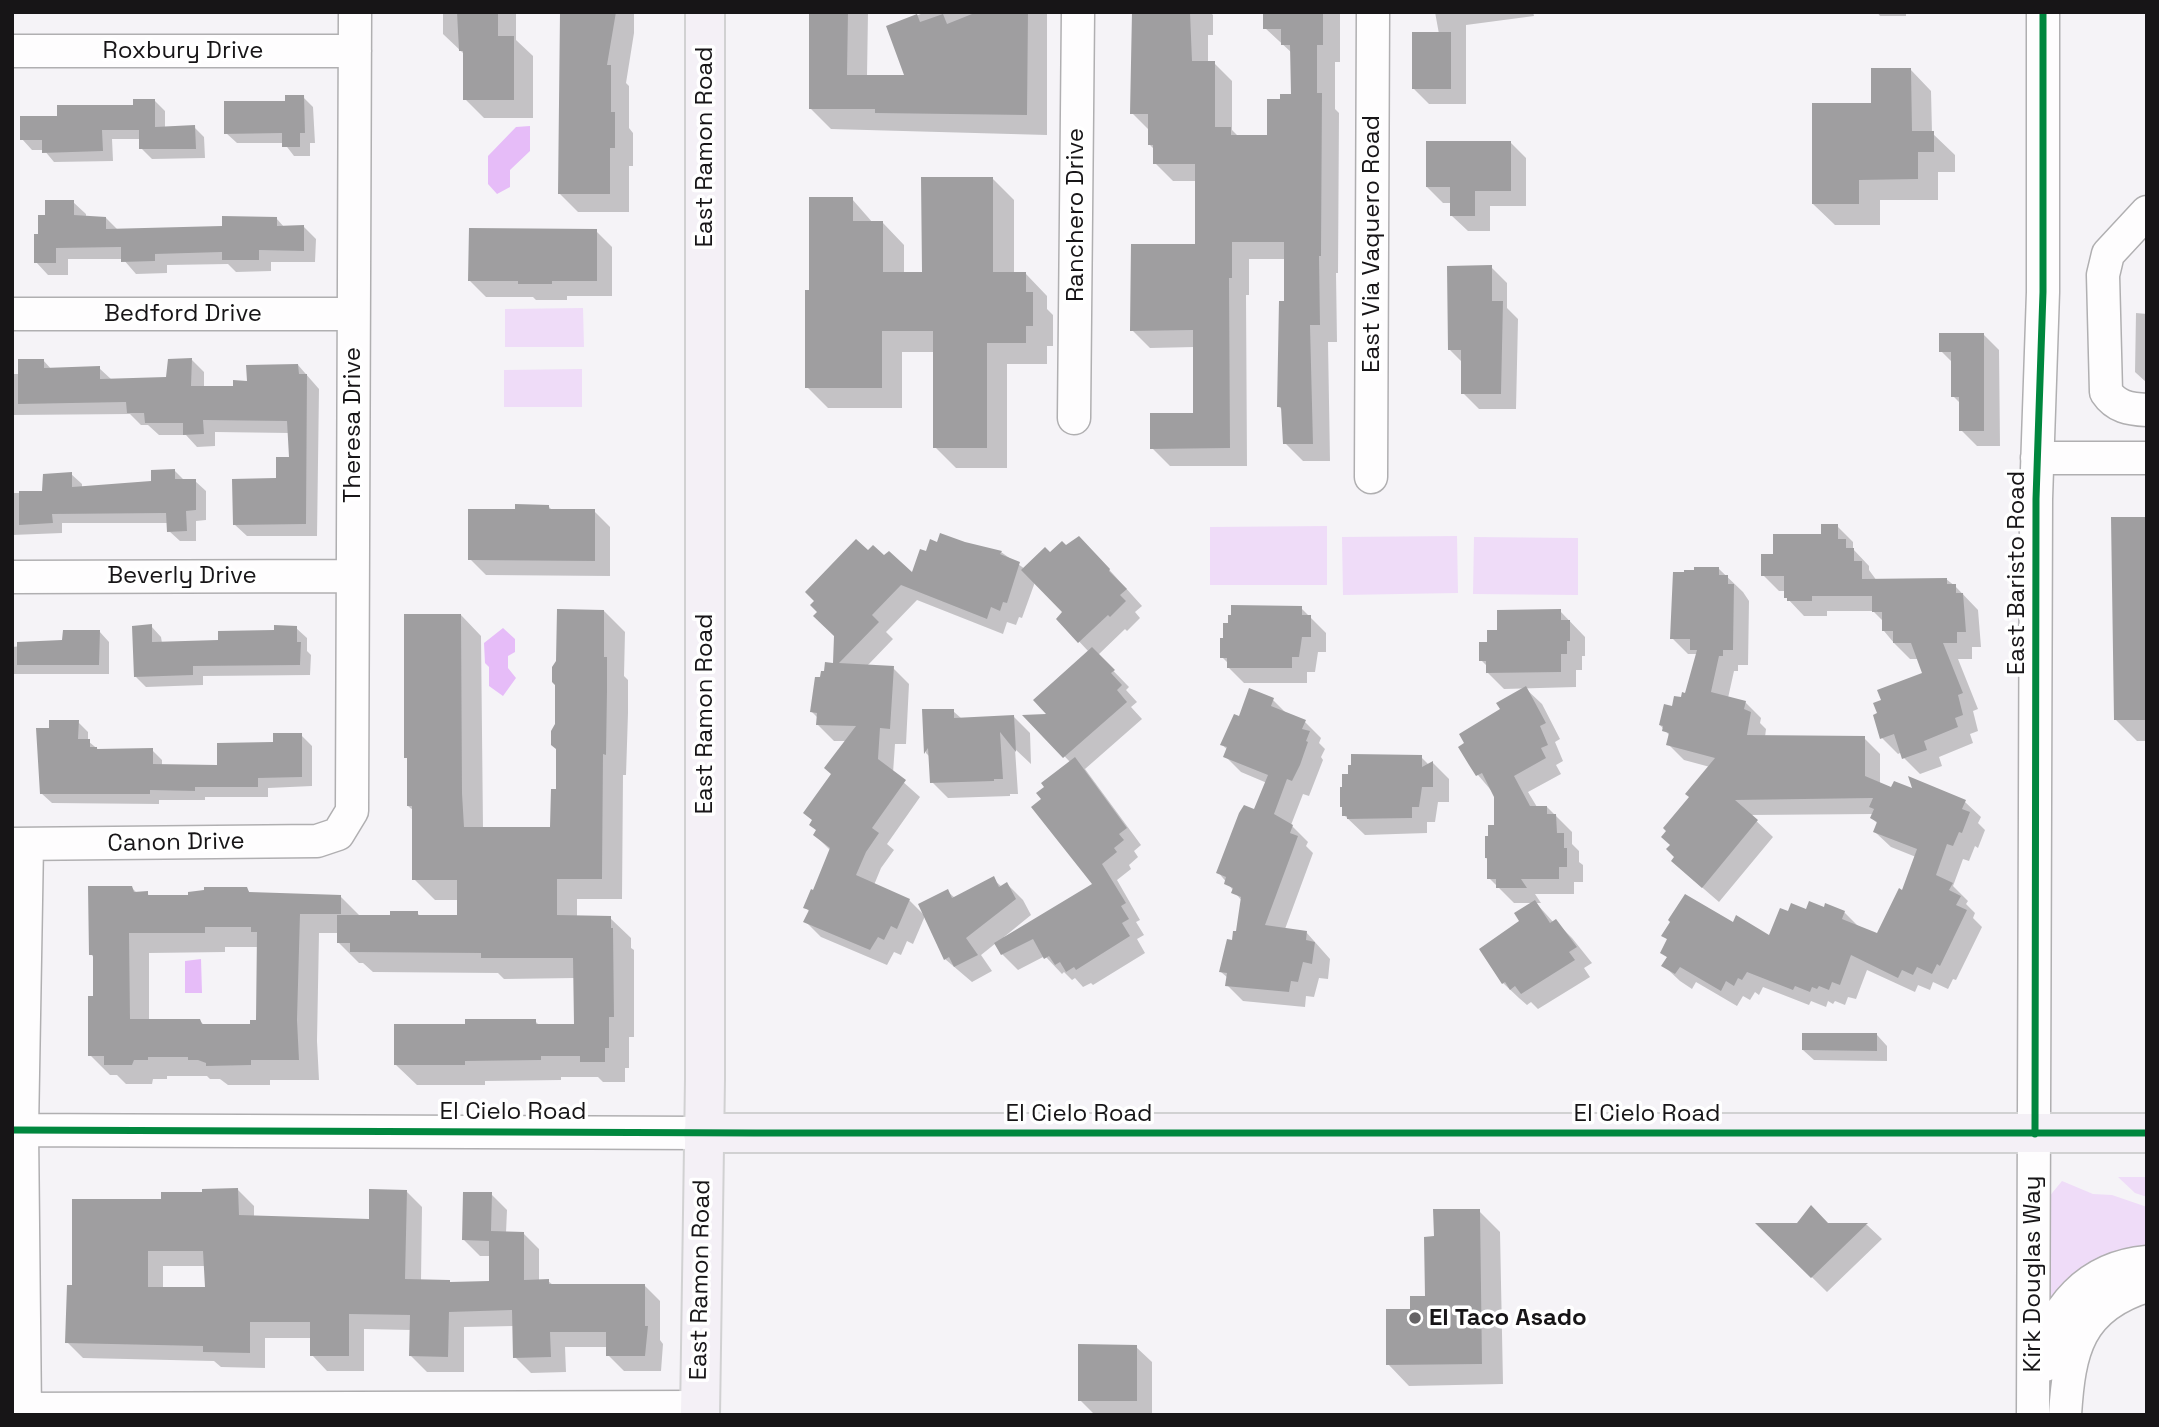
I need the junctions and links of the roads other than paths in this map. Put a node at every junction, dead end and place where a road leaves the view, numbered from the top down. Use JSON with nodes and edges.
{"nodes":[{"id":1,"x":355,"y":12,"type":"edge"},
{"id":2,"x":705,"y":12,"type":"edge"},
{"id":3,"x":1078,"y":12,"type":"edge"},
{"id":4,"x":1373,"y":12,"type":"edge"},
{"id":5,"x":2043,"y":12,"type":"edge"},
{"id":6,"x":12,"y":51,"type":"edge"},
{"id":7,"x":355,"y":51,"type":"junction"},
{"id":8,"x":2147,"y":212,"type":"edge"},
{"id":9,"x":12,"y":314,"type":"edge"},
{"id":10,"x":353,"y":314,"type":"junction"},
{"id":11,"x":2147,"y":410,"type":"edge"},
{"id":12,"x":1074,"y":418,"type":"dead end"},
{"id":13,"x":2037,"y":458,"type":"junction"},
{"id":14,"x":2147,"y":458,"type":"edge"},
{"id":15,"x":1371,"y":477,"type":"dead end"},
{"id":16,"x":352,"y":576,"type":"junction"},
{"id":17,"x":12,"y":577,"type":"edge"},
{"id":18,"x":338,"y":834,"type":"joint"},
{"id":19,"x":20,"y":844,"type":"edge"},
{"id":20,"x":17,"y":1130,"type":"edge"},
{"id":21,"x":704,"y":1133,"type":"junction"},
{"id":22,"x":2147,"y":1133,"type":"edge"},
{"id":23,"x":2035,"y":1134,"type":"junction"},
{"id":24,"x":2147,"y":1262,"type":"edge"},
{"id":25,"x":2147,"y":1286,"type":"edge"},
{"id":26,"x":21,"y":1411,"type":"edge"},
{"id":27,"x":700,"y":1411,"type":"edge"},
{"id":28,"x":2033,"y":1415,"type":"edge"},
{"id":29,"x":2041,"y":1415,"type":"edge"},
{"id":30,"x":2065,"y":1415,"type":"edge"}],
"edges":[{"from":1,"to":7,"type":"street","name":"Theresa Drive"},
{"from":2,"to":21,"type":"main road","name":"East Ramon Road"},
{"from":3,"to":12,"type":"street","name":"Ranchero Drive"},
{"from":4,"to":15,"type":"street","name":"East Via Vaquero Road"},
{"from":5,"to":13,"type":"street","name":"East Baristo Road"},
{"from":6,"to":7,"type":"street","name":"Roxbury Drive"},
{"from":7,"to":10,"type":"street","name":"Theresa Drive"},
{"from":8,"to":11,"type":"street"},
{"from":9,"to":10,"type":"street","name":"Bedford Drive"},
{"from":10,"to":16,"type":"street","name":"Theresa Drive"},
{"from":13,"to":14,"type":"street"},
{"from":13,"to":23,"type":"street","name":"East Baristo Road"},
{"from":16,"to":17,"type":"street","name":"Beverly Drive"},
{"from":16,"to":18,"type":"street","name":"Theresa Drive"},
{"from":18,"to":19,"type":"street","name":"Canon Drive"},
{"from":19,"to":20,"type":"street"},
{"from":20,"to":21,"type":"street","name":"El Cielo Road"},
{"from":20,"to":26,"type":"street"},
{"from":21,"to":23,"type":"main road","name":"El Cielo Road"},
{"from":21,"to":27,"type":"main road","name":"East Ramon Road"},
{"from":22,"to":23,"type":"main road","name":"El Cielo Road"},
{"from":23,"to":28,"type":"street","name":"Kirk Douglas Way"},
{"from":24,"to":29,"type":"street"},
{"from":25,"to":30,"type":"street"},
{"from":26,"to":27,"type":"street"}]}
